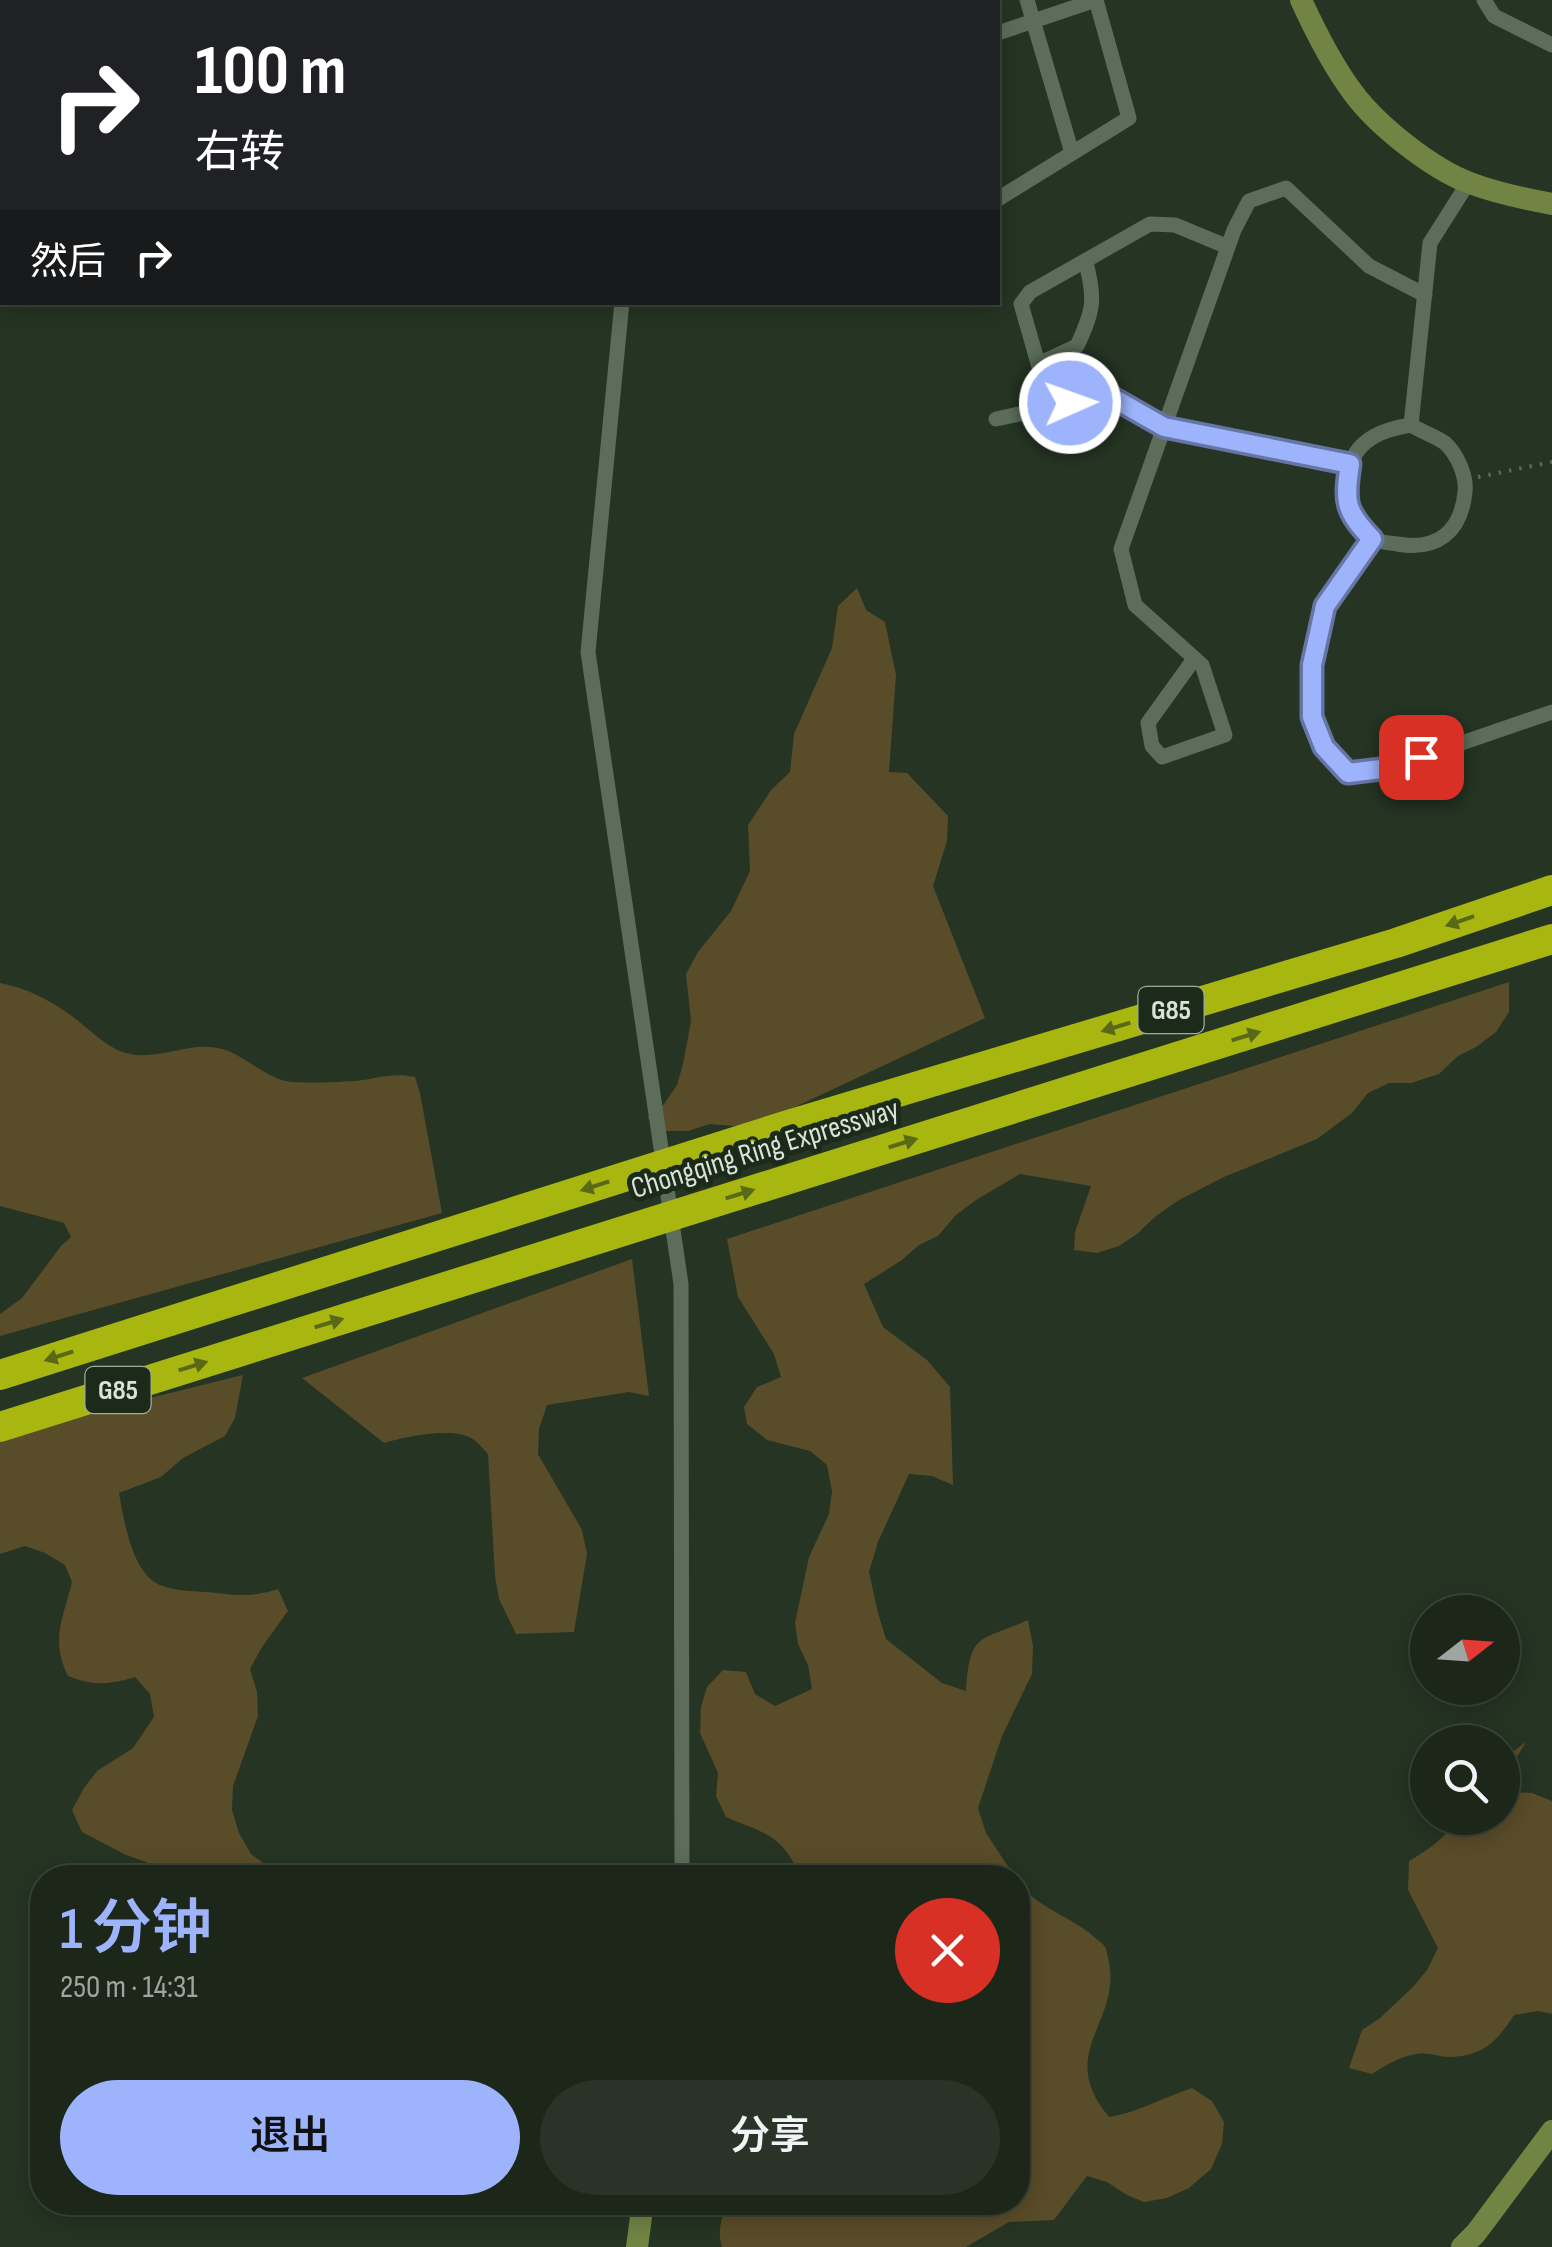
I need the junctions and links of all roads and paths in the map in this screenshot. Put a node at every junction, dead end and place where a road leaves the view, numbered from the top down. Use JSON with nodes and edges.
{"nodes":[{"id":1,"x":1028,"y":0,"type":"edge"},
{"id":2,"x":1096,"y":0,"type":"edge"},
{"id":3,"x":1301,"y":0,"type":"edge"},
{"id":4,"x":1484,"y":0,"type":"edge"},
{"id":5,"x":1000,"y":32,"type":"edge"},
{"id":6,"x":1552,"y":44,"type":"edge"},
{"id":7,"x":1072,"y":154,"type":"junction"},
{"id":8,"x":1468,"y":183,"type":"junction"},
{"id":9,"x":1000,"y":198,"type":"edge"},
{"id":10,"x":1552,"y":204,"type":"edge"},
{"id":11,"x":1228,"y":247,"type":"junction"},
{"id":12,"x":1086,"y":263,"type":"dead end"},
{"id":13,"x":1425,"y":295,"type":"junction"},
{"id":14,"x":622,"y":305,"type":"edge"},
{"id":15,"x":1038,"y":364,"type":"junction"},
{"id":16,"x":1049,"y":402,"type":"dead end"},
{"id":17,"x":996,"y":419,"type":"dead end"},
{"id":18,"x":1411,"y":425,"type":"junction"},
{"id":19,"x":1164,"y":427,"type":"junction"},
{"id":20,"x":1552,"y":462,"type":"edge"},
{"id":21,"x":1350,"y":464,"type":"junction"},
{"id":22,"x":1466,"y":480,"type":"junction"},
{"id":23,"x":1372,"y":539,"type":"junction"},
{"id":24,"x":1194,"y":659,"type":"junction"},
{"id":25,"x":1552,"y":712,"type":"edge"},
{"id":26,"x":1552,"y":890,"type":"edge"},
{"id":27,"x":1552,"y":940,"type":"edge"},
{"id":28,"x":0,"y":1375,"type":"edge"},
{"id":29,"x":0,"y":1426,"type":"edge"},
{"id":30,"x":682,"y":1865,"type":"edge"},
{"id":31,"x":1552,"y":2131,"type":"edge"},
{"id":32,"x":642,"y":2215,"type":"edge"},
{"id":33,"x":638,"y":2247,"type":"edge"},
{"id":34,"x":1462,"y":2247,"type":"edge"}],
"edges":[{"from":1,"to":7,"type":"street"},
{"from":2,"to":5,"type":"street"},
{"from":2,"to":7,"type":"street"},
{"from":3,"to":8,"type":"street"},
{"from":4,"to":6,"type":"street"},
{"from":7,"to":9,"type":"street"},
{"from":8,"to":10,"type":"street"},
{"from":8,"to":13,"type":"street"},
{"from":11,"to":13,"type":"street"},
{"from":11,"to":15,"type":"street"},
{"from":11,"to":19,"type":"street"},
{"from":12,"to":15,"type":"street"},
{"from":13,"to":18,"type":"street"},
{"from":14,"to":30,"type":"street"},
{"from":15,"to":16,"type":"street"},
{"from":17,"to":19,"type":"street"},
{"from":18,"to":21,"type":"street"},
{"from":18,"to":22,"type":"street"},
{"from":19,"to":21,"type":"street"},
{"from":19,"to":24,"type":"street"},
{"from":20,"to":22,"type":"path"},
{"from":21,"to":23,"type":"street"},
{"from":22,"to":23,"type":"street"},
{"from":23,"to":25,"type":"street"},
{"from":24,"to":24,"type":"street"},
{"from":26,"to":28,"type":"highway","name":"Chongqing Ring Expressway","number":"G85","one_way":true},
{"from":29,"to":27,"type":"highway","name":"Chongqing Ring Expressway","number":"G85","one_way":true},
{"from":31,"to":34,"type":"street"},
{"from":32,"to":33,"type":"street"}]}
